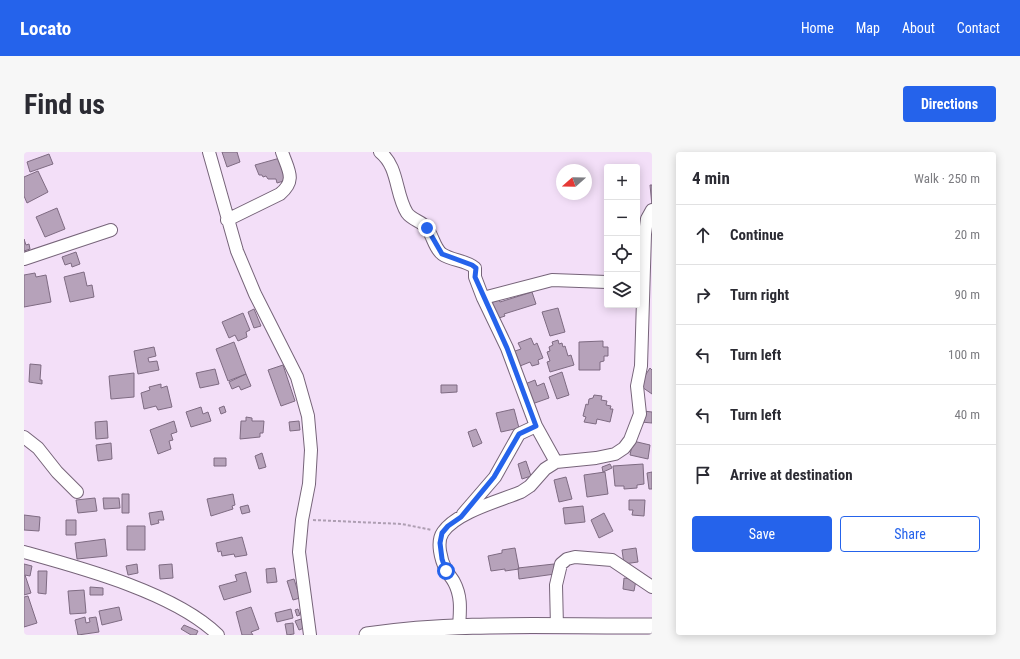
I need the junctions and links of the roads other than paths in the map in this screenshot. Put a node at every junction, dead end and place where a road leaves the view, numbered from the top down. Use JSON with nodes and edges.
{"nodes":[{"id":1,"x":208,"y":152,"type":"edge"},
{"id":2,"x":282,"y":152,"type":"edge"},
{"id":3,"x":380,"y":152,"type":"edge"},
{"id":4,"x":652,"y":210,"type":"edge"},
{"id":5,"x":227,"y":220,"type":"junction"},
{"id":6,"x":111,"y":230,"type":"dead end"},
{"id":7,"x":24,"y":260,"type":"edge"},
{"id":8,"x":604,"y":282,"type":"edge"},
{"id":9,"x":640,"y":288,"type":"edge"},
{"id":10,"x":483,"y":298,"type":"junction"},
{"id":11,"x":639,"y":308,"type":"edge"},
{"id":12,"x":536,"y":426,"type":"junction"},
{"id":13,"x":24,"y":437,"type":"edge"},
{"id":14,"x":556,"y":462,"type":"junction"},
{"id":15,"x":77,"y":492,"type":"dead end"},
{"id":16,"x":461,"y":517,"type":"junction"},
{"id":17,"x":24,"y":552,"type":"edge"},
{"id":18,"x":652,"y":587,"type":"edge"},
{"id":19,"x":652,"y":626,"type":"edge"},
{"id":20,"x":459,"y":627,"type":"junction"},
{"id":21,"x":557,"y":627,"type":"junction"},
{"id":22,"x":218,"y":635,"type":"edge"},
{"id":23,"x":310,"y":635,"type":"edge"},
{"id":24,"x":368,"y":635,"type":"edge"}],
"edges":[{"from":1,"to":5,"type":"street"},
{"from":2,"to":5,"type":"street"},
{"from":3,"to":10,"type":"street"},
{"from":4,"to":9,"type":"street"},
{"from":5,"to":23,"type":"street"},
{"from":6,"to":7,"type":"street"},
{"from":8,"to":10,"type":"street"},
{"from":10,"to":12,"type":"street"},
{"from":11,"to":14,"type":"street"},
{"from":12,"to":14,"type":"street"},
{"from":12,"to":16,"type":"street"},
{"from":13,"to":15,"type":"street"},
{"from":14,"to":16,"type":"street"},
{"from":16,"to":20,"type":"street"},
{"from":17,"to":22,"type":"street"},
{"from":18,"to":21,"type":"street"},
{"from":19,"to":21,"type":"street"},
{"from":20,"to":21,"type":"street"},
{"from":20,"to":24,"type":"street"}]}
